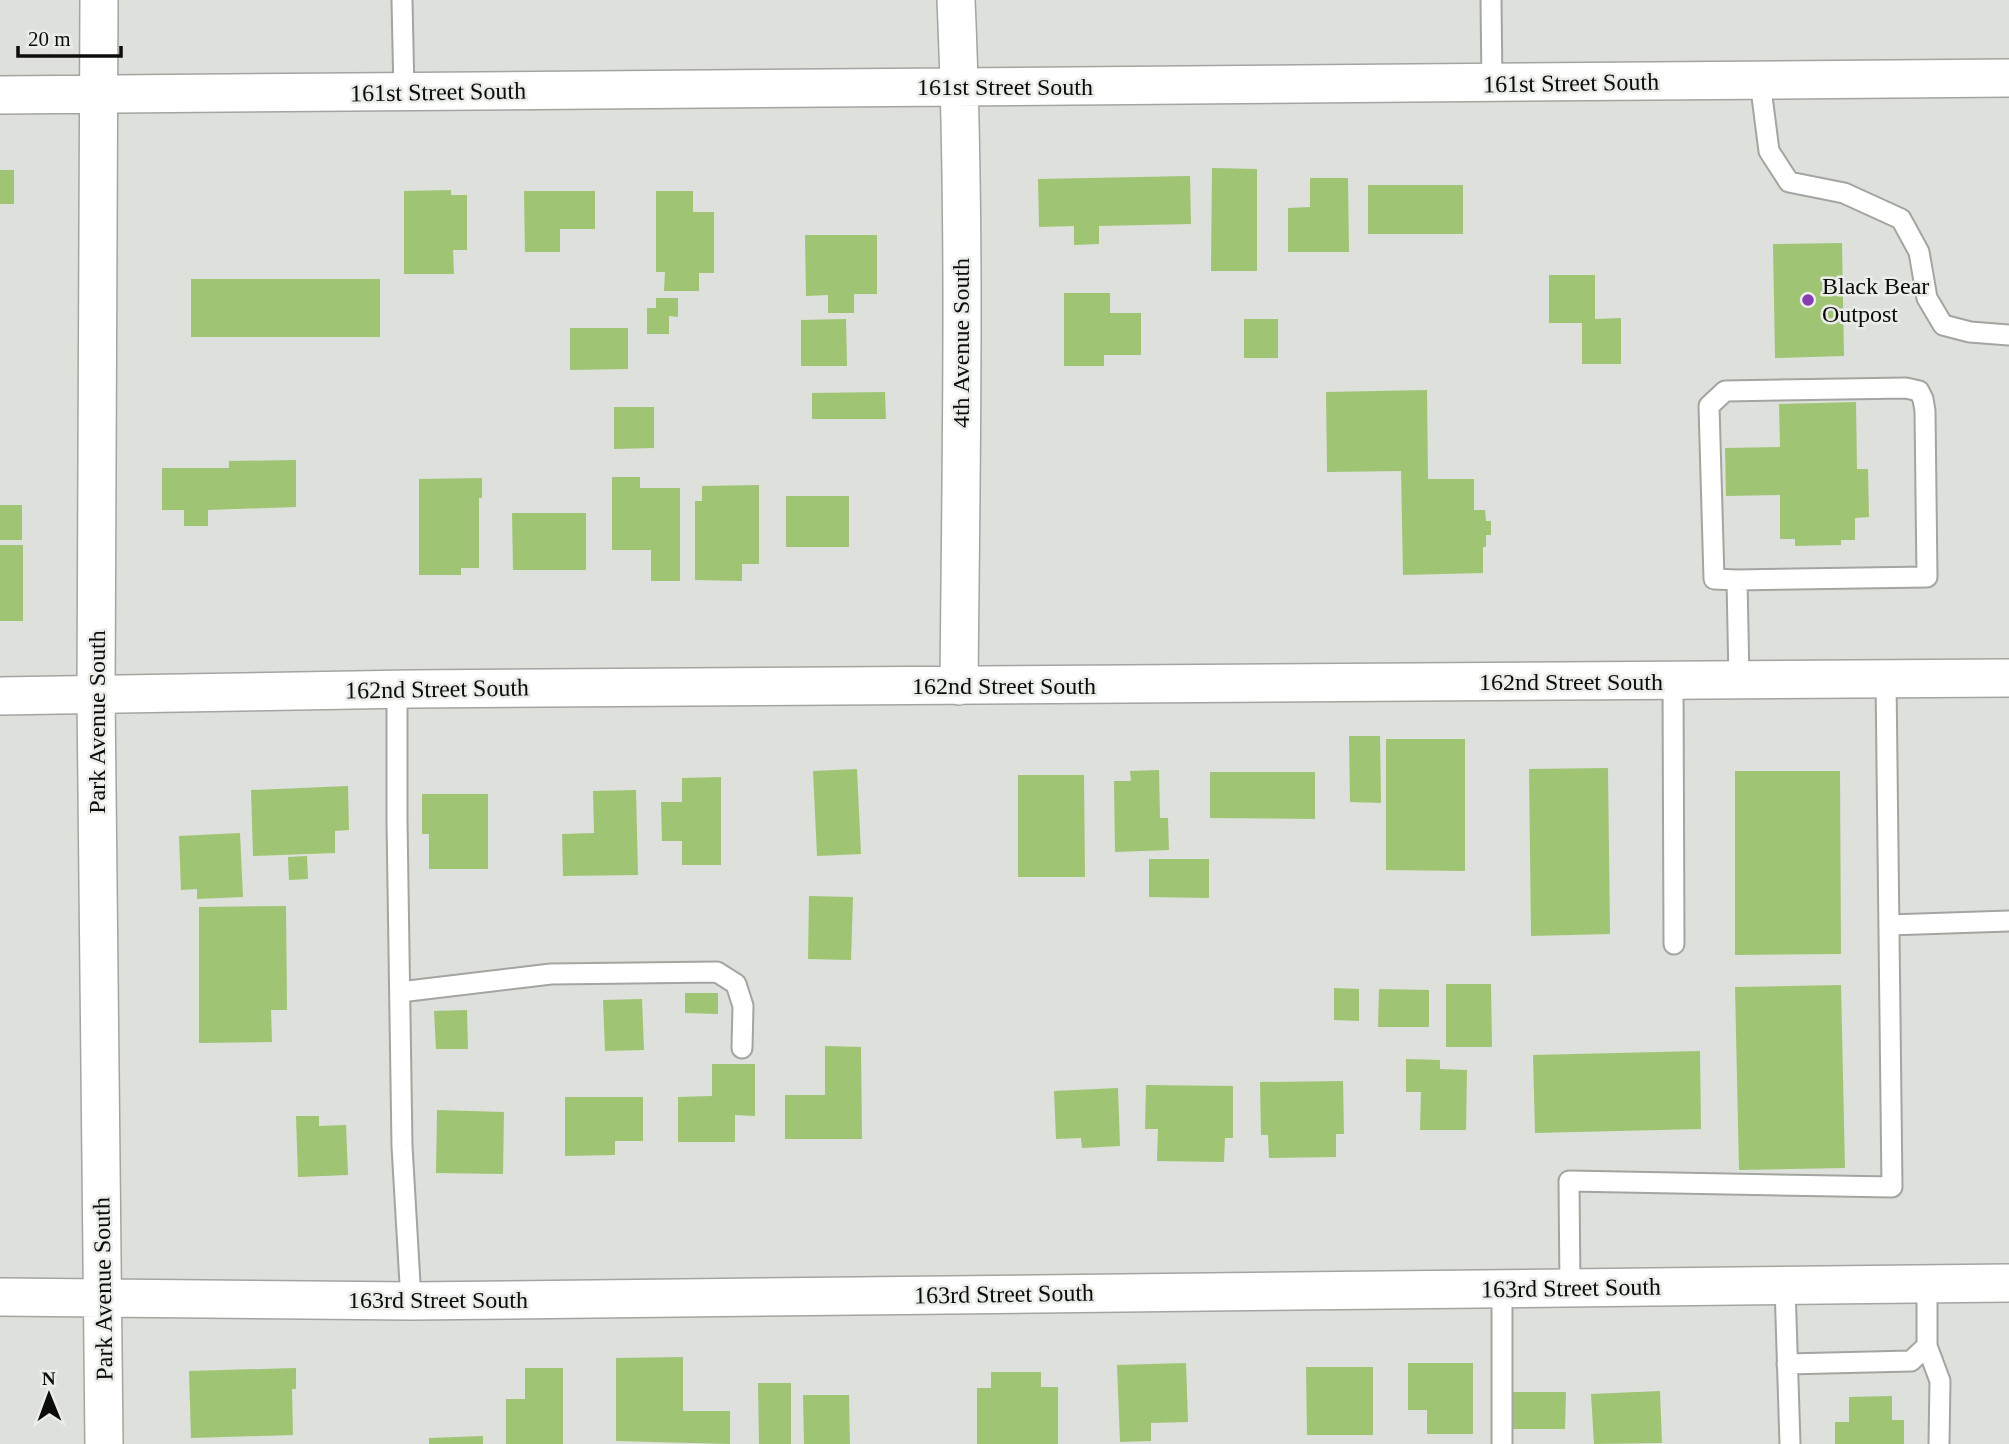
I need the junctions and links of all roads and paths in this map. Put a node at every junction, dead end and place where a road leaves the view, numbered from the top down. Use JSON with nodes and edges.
{"nodes":[{"id":1,"x":99,"y":0,"type":"edge"},
{"id":2,"x":402,"y":0,"type":"edge"},
{"id":3,"x":956,"y":0,"type":"edge"},
{"id":4,"x":1491,"y":0,"type":"edge"},
{"id":5,"x":2009,"y":78,"type":"edge"},
{"id":6,"x":1760,"y":80,"type":"junction"},
{"id":7,"x":1492,"y":83,"type":"junction"},
{"id":8,"x":960,"y":88,"type":"junction"},
{"id":9,"x":404,"y":93,"type":"junction"},
{"id":10,"x":0,"y":95,"type":"edge"},
{"id":11,"x":98,"y":95,"type":"junction"},
{"id":12,"x":2009,"y":335,"type":"edge"},
{"id":13,"x":1737,"y":580,"type":"junction"},
{"id":14,"x":2009,"y":678,"type":"edge"},
{"id":15,"x":1886,"y":679,"type":"junction"},
{"id":16,"x":1739,"y":680,"type":"junction"},
{"id":17,"x":1673,"y":681,"type":"junction"},
{"id":18,"x":959,"y":686,"type":"junction"},
{"id":19,"x":397,"y":689,"type":"junction"},
{"id":20,"x":0,"y":696,"type":"edge"},
{"id":21,"x":96,"y":696,"type":"junction"},
{"id":22,"x":2009,"y":921,"type":"edge"},
{"id":23,"x":1889,"y":925,"type":"junction"},
{"id":24,"x":1674,"y":944,"type":"dead end"},
{"id":25,"x":400,"y":992,"type":"junction"},
{"id":26,"x":742,"y":1048,"type":"dead end"},
{"id":27,"x":2009,"y":1283,"type":"edge"},
{"id":28,"x":1927,"y":1284,"type":"junction"},
{"id":29,"x":1785,"y":1286,"type":"junction"},
{"id":30,"x":1570,"y":1288,"type":"junction"},
{"id":31,"x":1502,"y":1289,"type":"junction"},
{"id":32,"x":0,"y":1297,"type":"edge"},
{"id":33,"x":103,"y":1298,"type":"junction"},
{"id":34,"x":411,"y":1301,"type":"junction"},
{"id":35,"x":1927,"y":1346,"type":"junction"},
{"id":36,"x":1787,"y":1364,"type":"junction"},
{"id":37,"x":104,"y":1444,"type":"edge"},
{"id":38,"x":1502,"y":1444,"type":"edge"},
{"id":39,"x":1790,"y":1444,"type":"edge"},
{"id":40,"x":1939,"y":1444,"type":"edge"}],
"edges":[{"from":1,"to":11,"type":"street","name":"Park Avenue South"},
{"from":2,"to":9,"type":"lane"},
{"from":3,"to":8,"type":"street","name":"4th Avenue South"},
{"from":4,"to":7,"type":"lane"},
{"from":5,"to":6,"type":"street","name":"161st Street South"},
{"from":6,"to":7,"type":"street","name":"161st Street South"},
{"from":6,"to":12,"type":"lane"},
{"from":7,"to":8,"type":"street","name":"161st Street South"},
{"from":8,"to":9,"type":"street","name":"161st Street South"},
{"from":8,"to":18,"type":"street","name":"4th Avenue South"},
{"from":9,"to":11,"type":"street","name":"161st Street South"},
{"from":10,"to":11,"type":"street","name":"161st Street South"},
{"from":11,"to":21,"type":"street","name":"Park Avenue South"},
{"from":13,"to":13,"type":"lane"},
{"from":13,"to":16,"type":"lane"},
{"from":14,"to":15,"type":"street","name":"162nd Street South"},
{"from":15,"to":16,"type":"street","name":"162nd Street South"},
{"from":15,"to":23,"type":"lane"},
{"from":16,"to":17,"type":"street","name":"162nd Street South"},
{"from":17,"to":18,"type":"street","name":"162nd Street South"},
{"from":17,"to":24,"type":"lane"},
{"from":18,"to":19,"type":"street","name":"162nd Street South"},
{"from":19,"to":21,"type":"street","name":"162nd Street South"},
{"from":19,"to":25,"type":"lane"},
{"from":20,"to":21,"type":"street","name":"162nd Street South"},
{"from":21,"to":33,"type":"street","name":"Park Avenue South"},
{"from":22,"to":23,"type":"lane"},
{"from":23,"to":30,"type":"lane"},
{"from":25,"to":26,"type":"lane"},
{"from":25,"to":34,"type":"lane"},
{"from":27,"to":28,"type":"street","name":"163rd Street South"},
{"from":28,"to":29,"type":"street","name":"163rd Street South"},
{"from":28,"to":35,"type":"lane"},
{"from":29,"to":30,"type":"street","name":"163rd Street South"},
{"from":29,"to":36,"type":"lane"},
{"from":30,"to":31,"type":"street","name":"163rd Street South"},
{"from":31,"to":34,"type":"street","name":"163rd Street South"},
{"from":31,"to":38,"type":"lane"},
{"from":32,"to":33,"type":"street","name":"163rd Street South"},
{"from":33,"to":34,"type":"street","name":"163rd Street South"},
{"from":33,"to":37,"type":"street","name":"Park Avenue South"},
{"from":35,"to":36,"type":"lane"},
{"from":35,"to":40,"type":"lane"},
{"from":36,"to":39,"type":"lane"}]}
